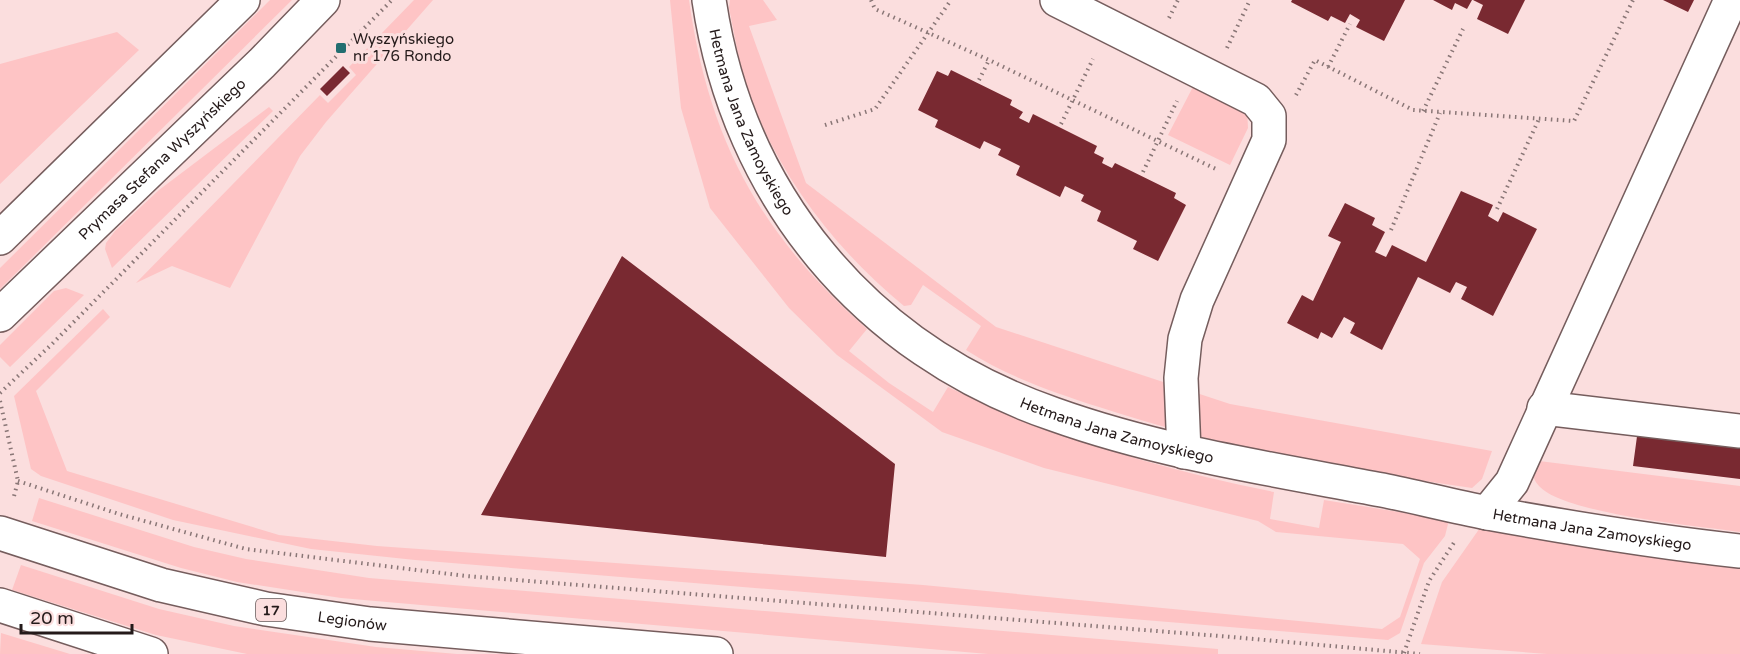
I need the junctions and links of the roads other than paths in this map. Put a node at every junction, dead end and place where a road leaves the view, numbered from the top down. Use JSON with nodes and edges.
{"nodes":[{"id":1,"x":243,"y":0,"type":"edge"},
{"id":2,"x":323,"y":0,"type":"edge"},
{"id":3,"x":709,"y":0,"type":"edge"},
{"id":4,"x":1058,"y":0,"type":"edge"},
{"id":5,"x":1731,"y":0,"type":"edge"},
{"id":6,"x":0,"y":238,"type":"edge"},
{"id":7,"x":0,"y":315,"type":"edge"},
{"id":8,"x":1544,"y":408,"type":"junction"},
{"id":9,"x":1740,"y":431,"type":"edge"},
{"id":10,"x":1184,"y":452,"type":"junction"},
{"id":11,"x":1487,"y":513,"type":"junction"},
{"id":12,"x":6,"y":519,"type":"edge"},
{"id":13,"x":1740,"y":551,"type":"edge"},
{"id":14,"x":0,"y":606,"type":"edge"},
{"id":15,"x":151,"y":654,"type":"edge"},
{"id":16,"x":716,"y":654,"type":"edge"}],
"edges":[{"from":1,"to":6,"type":"main road"},
{"from":2,"to":7,"type":"main road","name":"Prymasa Stefana Wyszyńskiego"},
{"from":3,"to":10,"type":"main road","name":"Hetmana Jana Zamoyskiego"},
{"from":4,"to":10,"type":"main road"},
{"from":5,"to":8,"type":"main road"},
{"from":8,"to":9,"type":"main road"},
{"from":8,"to":11,"type":"main road"},
{"from":10,"to":11,"type":"main road","name":"Hetmana Jana Zamoyskiego"},
{"from":11,"to":13,"type":"main road","name":"Hetmana Jana Zamoyskiego"},
{"from":12,"to":16,"type":"main road","name":"Legionów","number":"17"},
{"from":14,"to":15,"type":"main road"}]}
